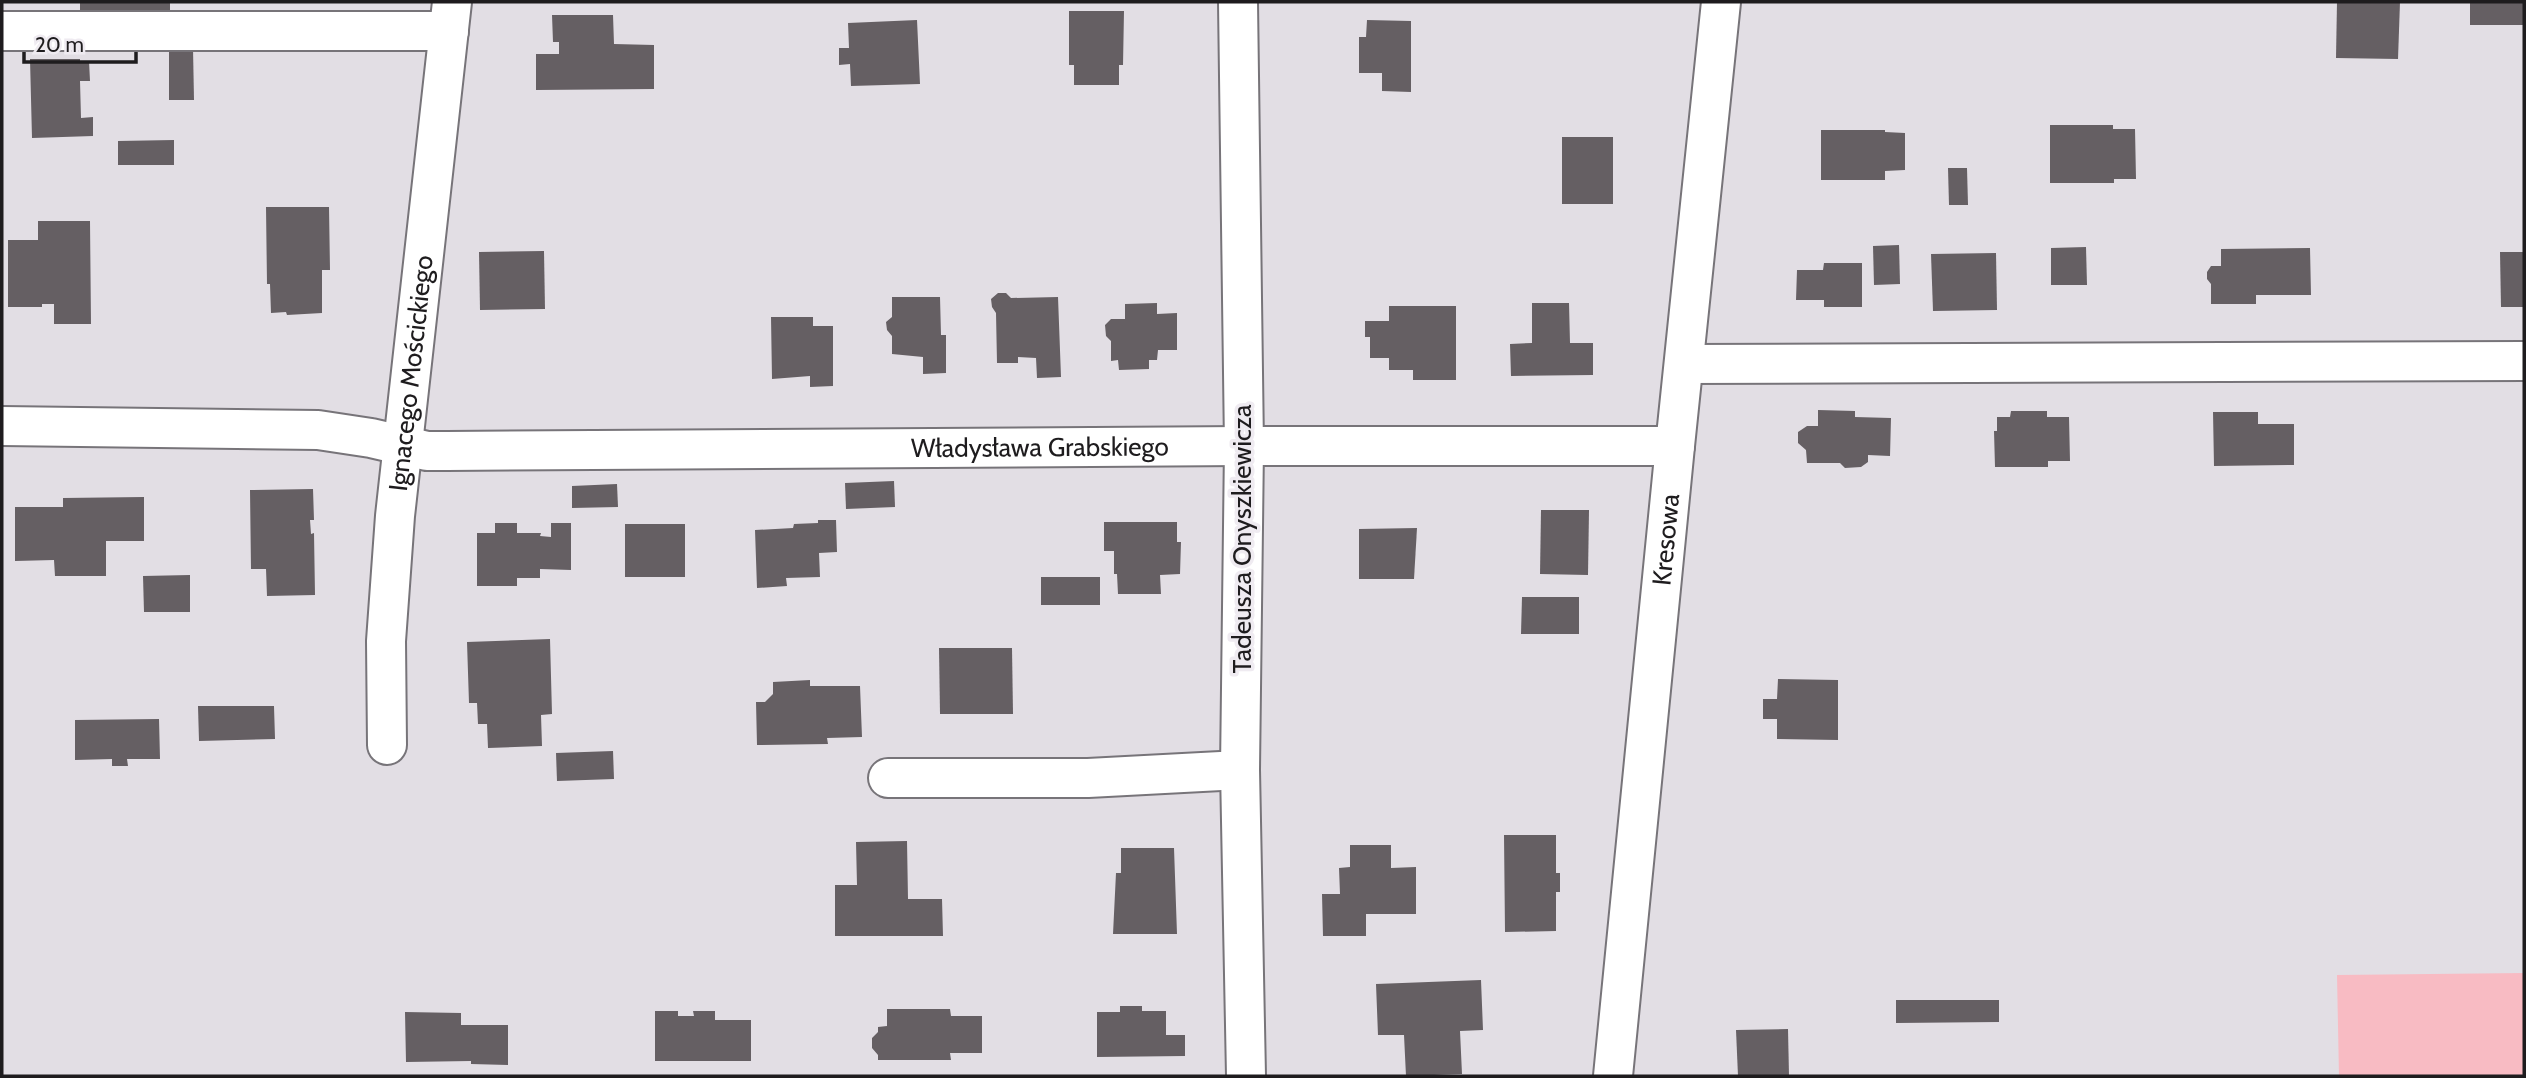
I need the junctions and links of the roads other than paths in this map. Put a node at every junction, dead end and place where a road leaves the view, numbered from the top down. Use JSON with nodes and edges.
{"nodes":[{"id":1,"x":1238,"y":2,"type":"edge"},
{"id":2,"x":1721,"y":2,"type":"edge"},
{"id":3,"x":451,"y":16,"type":"edge"},
{"id":4,"x":2,"y":31,"type":"edge"},
{"id":5,"x":2524,"y":361,"type":"edge"},
{"id":6,"x":1684,"y":364,"type":"junction"},
{"id":7,"x":2,"y":426,"type":"edge"},
{"id":8,"x":403,"y":446,"type":"junction"},
{"id":9,"x":1244,"y":446,"type":"junction"},
{"id":10,"x":1675,"y":446,"type":"junction"},
{"id":11,"x":387,"y":745,"type":"dead end"},
{"id":12,"x":1240,"y":770,"type":"junction"},
{"id":13,"x":888,"y":778,"type":"dead end"},
{"id":14,"x":1246,"y":1076,"type":"edge"},
{"id":15,"x":1614,"y":1076,"type":"edge"}],
"edges":[{"from":1,"to":9,"type":"street","name":"Tadeusza Onyszkiewicza"},
{"from":2,"to":6,"type":"street","name":"Kresowa"},
{"from":3,"to":4,"type":"street"},
{"from":3,"to":8,"type":"street","name":"Ignacego Mościckiego"},
{"from":5,"to":6,"type":"street"},
{"from":6,"to":10,"type":"street","name":"Kresowa"},
{"from":7,"to":8,"type":"street","name":"Władysława Grabskiego"},
{"from":8,"to":9,"type":"street","name":"Władysława Grabskiego"},
{"from":8,"to":11,"type":"street","name":"Ignacego Mościckiego"},
{"from":9,"to":10,"type":"street","name":"Władysława Grabskiego"},
{"from":9,"to":12,"type":"street","name":"Tadeusza Onyszkiewicza"},
{"from":10,"to":15,"type":"street","name":"Kresowa"},
{"from":12,"to":13,"type":"street"},
{"from":12,"to":14,"type":"street","name":"Tadeusza Onyszkiewicza"}]}
